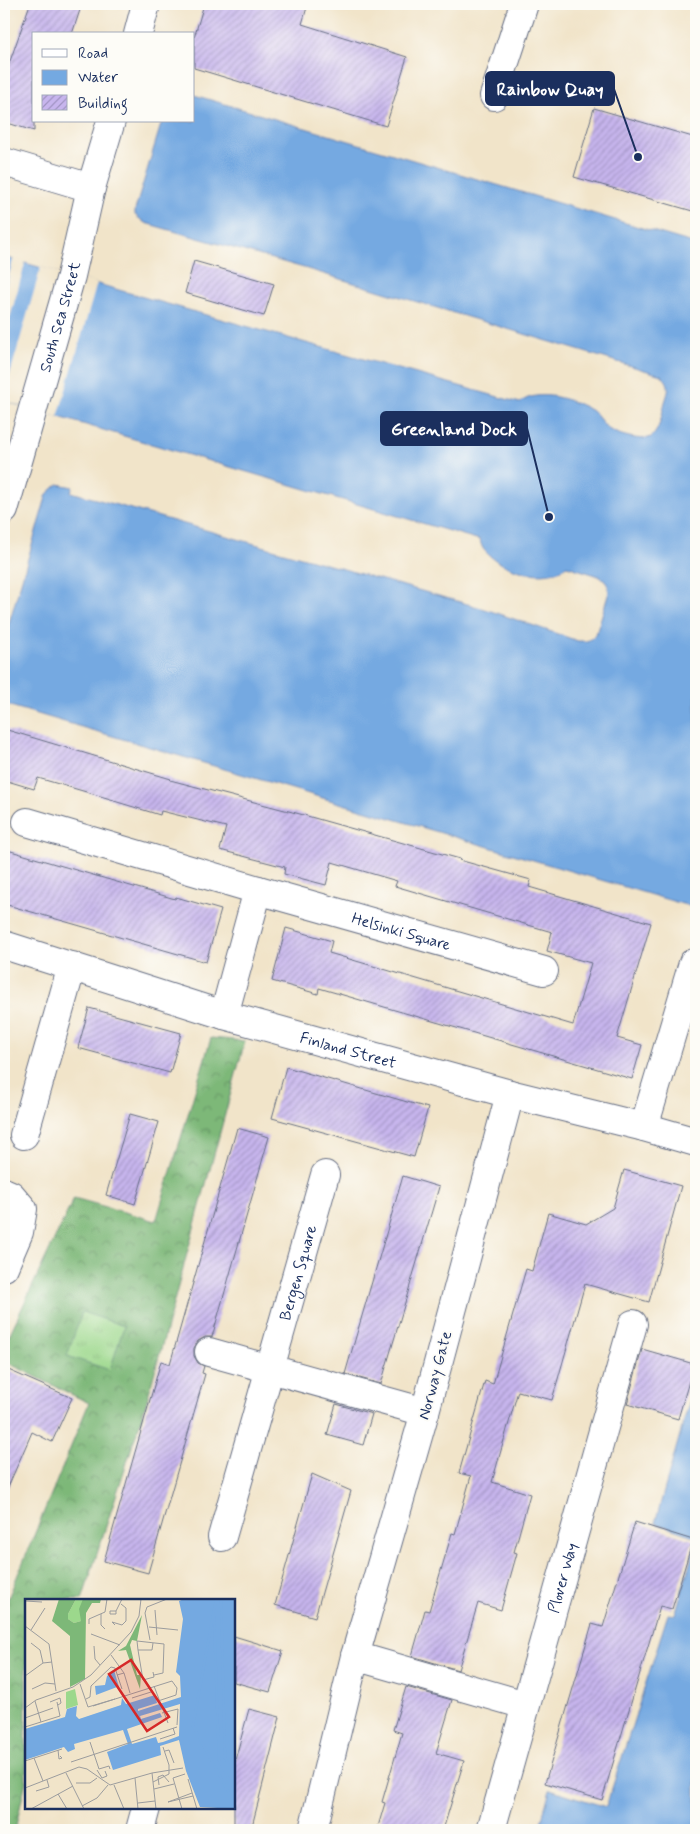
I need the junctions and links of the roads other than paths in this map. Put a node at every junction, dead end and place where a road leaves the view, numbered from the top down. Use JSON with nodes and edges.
{"nodes":[{"id":1,"x":146,"y":4,"type":"edge"},
{"id":2,"x":524,"y":4,"type":"edge"},
{"id":3,"x":139,"y":32,"type":"edge"},
{"id":4,"x":494,"y":96,"type":"dead end"},
{"id":5,"x":111,"y":122,"type":"edge"},
{"id":6,"x":4,"y":162,"type":"edge"},
{"id":7,"x":91,"y":188,"type":"junction"},
{"id":8,"x":5,"y":501,"type":"edge"},
{"id":9,"x":27,"y":822,"type":"dead end"},
{"id":10,"x":258,"y":890,"type":"junction"},
{"id":11,"x":4,"y":944,"type":"edge"},
{"id":12,"x":693,"y":963,"type":"dead end"},
{"id":13,"x":72,"y":966,"type":"junction"},
{"id":14,"x":544,"y":971,"type":"dead end"},
{"id":15,"x":224,"y":1015,"type":"junction"},
{"id":16,"x":510,"y":1094,"type":"junction"},
{"id":17,"x":644,"y":1126,"type":"junction"},
{"id":18,"x":24,"y":1135,"type":"dead end"},
{"id":19,"x":696,"y":1142,"type":"edge"},
{"id":20,"x":325,"y":1174,"type":"dead end"},
{"id":21,"x":13,"y":1200,"type":"edge"},
{"id":22,"x":4,"y":1267,"type":"edge"},
{"id":23,"x":633,"y":1324,"type":"dead end"},
{"id":24,"x":209,"y":1352,"type":"dead end"},
{"id":25,"x":269,"y":1369,"type":"junction"},
{"id":26,"x":425,"y":1412,"type":"junction"},
{"id":27,"x":222,"y":1537,"type":"dead end"},
{"id":28,"x":355,"y":1656,"type":"junction"},
{"id":29,"x":525,"y":1705,"type":"junction"},
{"id":30,"x":146,"y":1809,"type":"edge"},
{"id":31,"x":140,"y":1830,"type":"edge"},
{"id":32,"x":314,"y":1830,"type":"edge"},
{"id":33,"x":491,"y":1830,"type":"edge"}],
"edges":[{"from":1,"to":3,"type":"street"},
{"from":2,"to":4,"type":"street"},
{"from":5,"to":7,"type":"street","name":"South Sea Street"},
{"from":6,"to":7,"type":"street"},
{"from":7,"to":8,"type":"street","name":"South Sea Street"},
{"from":9,"to":10,"type":"street","name":"Helsinki Square"},
{"from":10,"to":14,"type":"street","name":"Helsinki Square"},
{"from":10,"to":15,"type":"street"},
{"from":11,"to":13,"type":"street","name":"Finland Street"},
{"from":12,"to":17,"type":"street"},
{"from":13,"to":15,"type":"street","name":"Finland Street"},
{"from":13,"to":18,"type":"street"},
{"from":15,"to":16,"type":"street","name":"Finland Street"},
{"from":16,"to":17,"type":"street","name":"Finland Street"},
{"from":16,"to":26,"type":"street","name":"Norway Gate"},
{"from":17,"to":19,"type":"street","name":"Finland Street"},
{"from":20,"to":25,"type":"street","name":"Bergen Square"},
{"from":21,"to":22,"type":"street"},
{"from":23,"to":29,"type":"street","name":"Plover Way"},
{"from":24,"to":25,"type":"street"},
{"from":25,"to":26,"type":"street"},
{"from":25,"to":27,"type":"street","name":"Bergen Square"},
{"from":26,"to":28,"type":"street","name":"Norway Gate"},
{"from":28,"to":29,"type":"street"},
{"from":28,"to":32,"type":"street","name":"Norway Gate"},
{"from":29,"to":33,"type":"street","name":"Plover Way"},
{"from":30,"to":31,"type":"street"}]}
